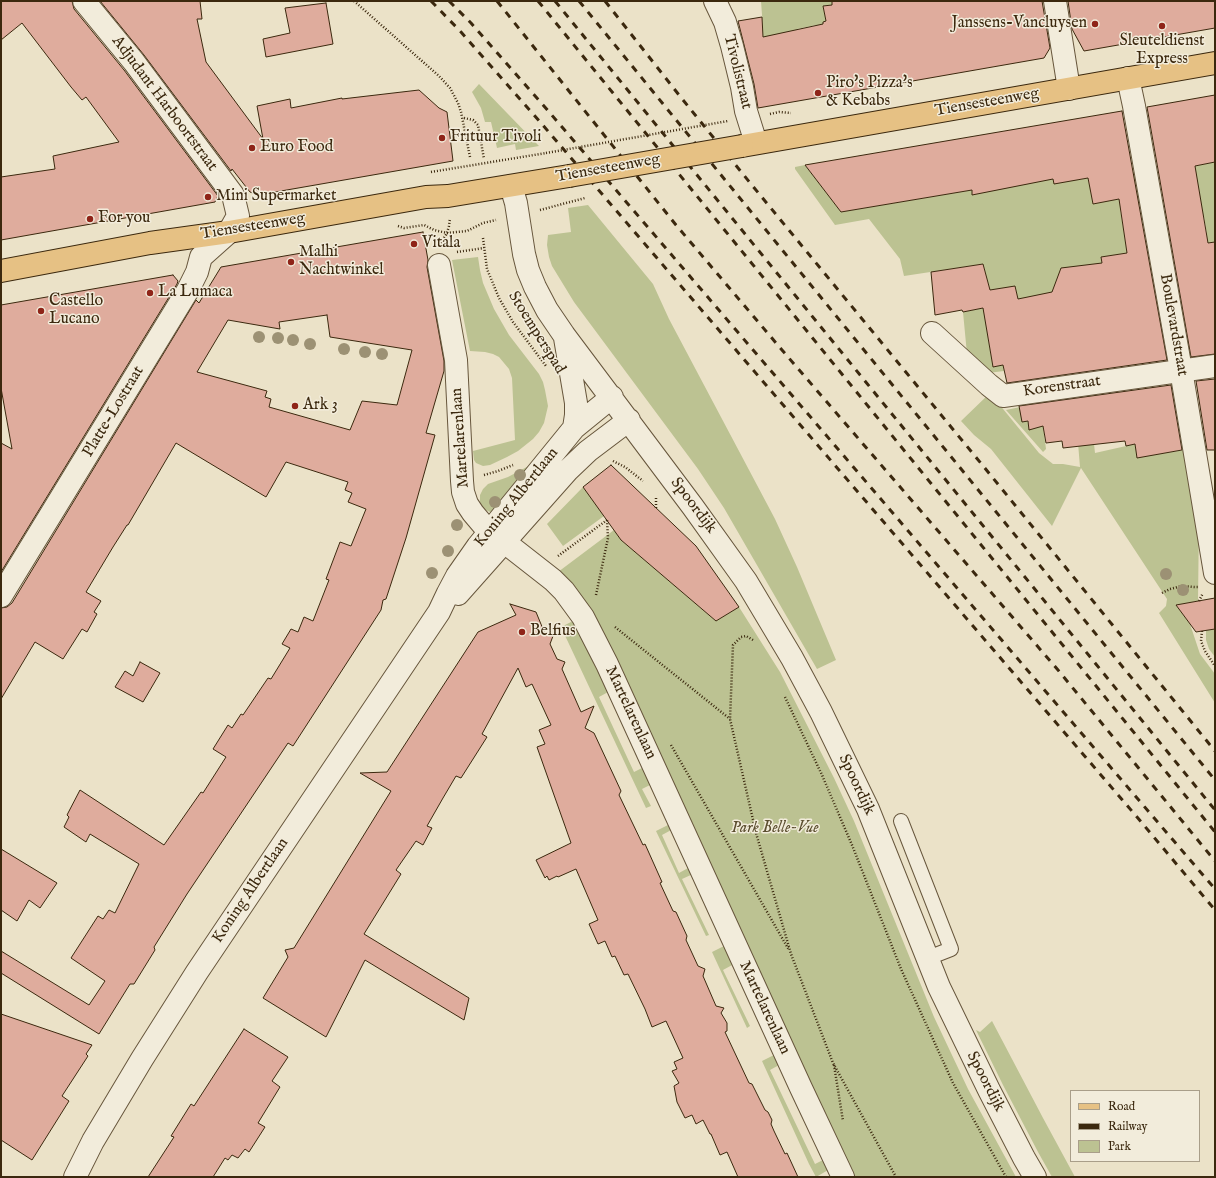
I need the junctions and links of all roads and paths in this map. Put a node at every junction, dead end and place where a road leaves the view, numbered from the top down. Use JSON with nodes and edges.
{"nodes":[{"id":1,"x":84,"y":1,"type":"edge"},
{"id":2,"x":354,"y":1,"type":"edge"},
{"id":3,"x":715,"y":1,"type":"edge"},
{"id":4,"x":1055,"y":1,"type":"edge"},
{"id":5,"x":1215,"y":63,"type":"edge"},
{"id":6,"x":1128,"y":78,"type":"junction"},
{"id":7,"x":1069,"y":88,"type":"junction"},
{"id":8,"x":463,"y":118,"type":"junction"},
{"id":9,"x":728,"y":121,"type":"dead end"},
{"id":10,"x":749,"y":145,"type":"junction"},
{"id":11,"x":470,"y":157,"type":"dead end"},
{"id":12,"x":484,"y":159,"type":"dead end"},
{"id":13,"x":444,"y":170,"type":"dead end"},
{"id":14,"x":511,"y":186,"type":"junction"},
{"id":15,"x":590,"y":198,"type":"dead end"},
{"id":16,"x":560,"y":205,"type":"dead end"},
{"id":17,"x":229,"y":232,"type":"junction"},
{"id":18,"x":483,"y":238,"type":"dead end"},
{"id":19,"x":484,"y":248,"type":"junction"},
{"id":20,"x":446,"y":259,"type":"joint"},
{"id":21,"x":1,"y":271,"type":"edge"},
{"id":22,"x":932,"y":333,"type":"dead end"},
{"id":23,"x":564,"y":335,"type":"junction"},
{"id":24,"x":1215,"y":366,"type":"edge"},
{"id":25,"x":1181,"y":370,"type":"junction"},
{"id":26,"x":549,"y":372,"type":"dead end"},
{"id":27,"x":612,"y":397,"type":"junction"},
{"id":28,"x":629,"y":420,"type":"junction"},
{"id":29,"x":574,"y":428,"type":"junction"},
{"id":30,"x":607,"y":462,"type":"dead end"},
{"id":31,"x":518,"y":463,"type":"dead end"},
{"id":32,"x":462,"y":481,"type":"junction"},
{"id":33,"x":647,"y":484,"type":"dead end"},
{"id":34,"x":656,"y":493,"type":"dead end"},
{"id":35,"x":656,"y":508,"type":"dead end"},
{"id":36,"x":497,"y":537,"type":"junction"},
{"id":37,"x":540,"y":570,"type":"junction"},
{"id":38,"x":1215,"y":572,"type":"edge"},
{"id":39,"x":1198,"y":586,"type":"dead end"},
{"id":40,"x":1162,"y":593,"type":"dead end"},
{"id":41,"x":1,"y":596,"type":"edge"},
{"id":42,"x":595,"y":599,"type":"dead end"},
{"id":43,"x":612,"y":624,"type":"dead end"},
{"id":44,"x":1202,"y":631,"type":"dead end"},
{"id":45,"x":754,"y":641,"type":"dead end"},
{"id":46,"x":1215,"y":666,"type":"edge"},
{"id":47,"x":785,"y":696,"type":"dead end"},
{"id":48,"x":730,"y":719,"type":"junction"},
{"id":49,"x":687,"y":775,"type":"dead end"},
{"id":50,"x":901,"y":821,"type":"dead end"},
{"id":51,"x":791,"y":954,"type":"junction"},
{"id":52,"x":928,"y":958,"type":"junction"},
{"id":53,"x":75,"y":1177,"type":"edge"},
{"id":54,"x":843,"y":1177,"type":"edge"},
{"id":55,"x":896,"y":1177,"type":"edge"},
{"id":56,"x":1006,"y":1177,"type":"edge"},
{"id":57,"x":1035,"y":1177,"type":"edge"}],
"edges":[{"from":1,"to":17,"type":"street","name":"Adjudant Harboortstraat"},
{"from":2,"to":8,"type":"path"},
{"from":3,"to":10,"type":"street","name":"Tivolistraat"},
{"from":4,"to":7,"type":"street"},
{"from":5,"to":6,"type":"main road","name":"Tiensesteenweg"},
{"from":6,"to":7,"type":"main road","name":"Tiensesteenweg"},
{"from":6,"to":25,"type":"street","name":"Boulevardstraat"},
{"from":7,"to":10,"type":"main road","name":"Tiensesteenweg"},
{"from":8,"to":11,"type":"path"},
{"from":8,"to":12,"type":"path"},
{"from":9,"to":13,"type":"path","bridge":true},
{"from":10,"to":14,"type":"main road","name":"Tiensesteenweg","bridge":true},
{"from":14,"to":17,"type":"main road","name":"Tiensesteenweg"},
{"from":14,"to":23,"type":"street"},
{"from":15,"to":16,"type":"path"},
{"from":17,"to":21,"type":"main road","name":"Tiensesteenweg"},
{"from":17,"to":41,"type":"street","name":"Platte-Lostraat"},
{"from":18,"to":19,"type":"path","name":"Stoemperspad"},
{"from":19,"to":20,"type":"path"},
{"from":19,"to":26,"type":"path","name":"Stoemperspad"},
{"from":20,"to":32,"type":"street","name":"Martelarenlaan"},
{"from":22,"to":25,"type":"street","name":"Korenstraat"},
{"from":23,"to":27,"type":"street"},
{"from":23,"to":29,"type":"street"},
{"from":24,"to":25,"type":"street","name":"Korenstraat"},
{"from":25,"to":38,"type":"street","name":"Boulevardstraat"},
{"from":27,"to":28,"type":"street"},
{"from":27,"to":29,"type":"street","name":"Koning Albertlaan"},
{"from":28,"to":36,"type":"street","name":"Koning Albertlaan"},
{"from":28,"to":52,"type":"street","name":"Spoordijk"},
{"from":29,"to":36,"type":"street","name":"Koning Albertlaan"},
{"from":30,"to":33,"type":"path"},
{"from":31,"to":32,"type":"path"},
{"from":32,"to":36,"type":"street","name":"Martelarenlaan"},
{"from":34,"to":35,"type":"path"},
{"from":36,"to":37,"type":"street","name":"Martelarenlaan"},
{"from":36,"to":53,"type":"street","name":"Koning Albertlaan"},
{"from":37,"to":42,"type":"path"},
{"from":37,"to":54,"type":"street","name":"Martelarenlaan"},
{"from":39,"to":40,"type":"path"},
{"from":43,"to":48,"type":"path"},
{"from":44,"to":46,"type":"path"},
{"from":45,"to":48,"type":"path"},
{"from":47,"to":56,"type":"path"},
{"from":48,"to":51,"type":"path"},
{"from":49,"to":51,"type":"path"},
{"from":50,"to":52,"type":"lane"},
{"from":51,"to":55,"type":"path"},
{"from":52,"to":57,"type":"street","name":"Spoordijk"}]}
